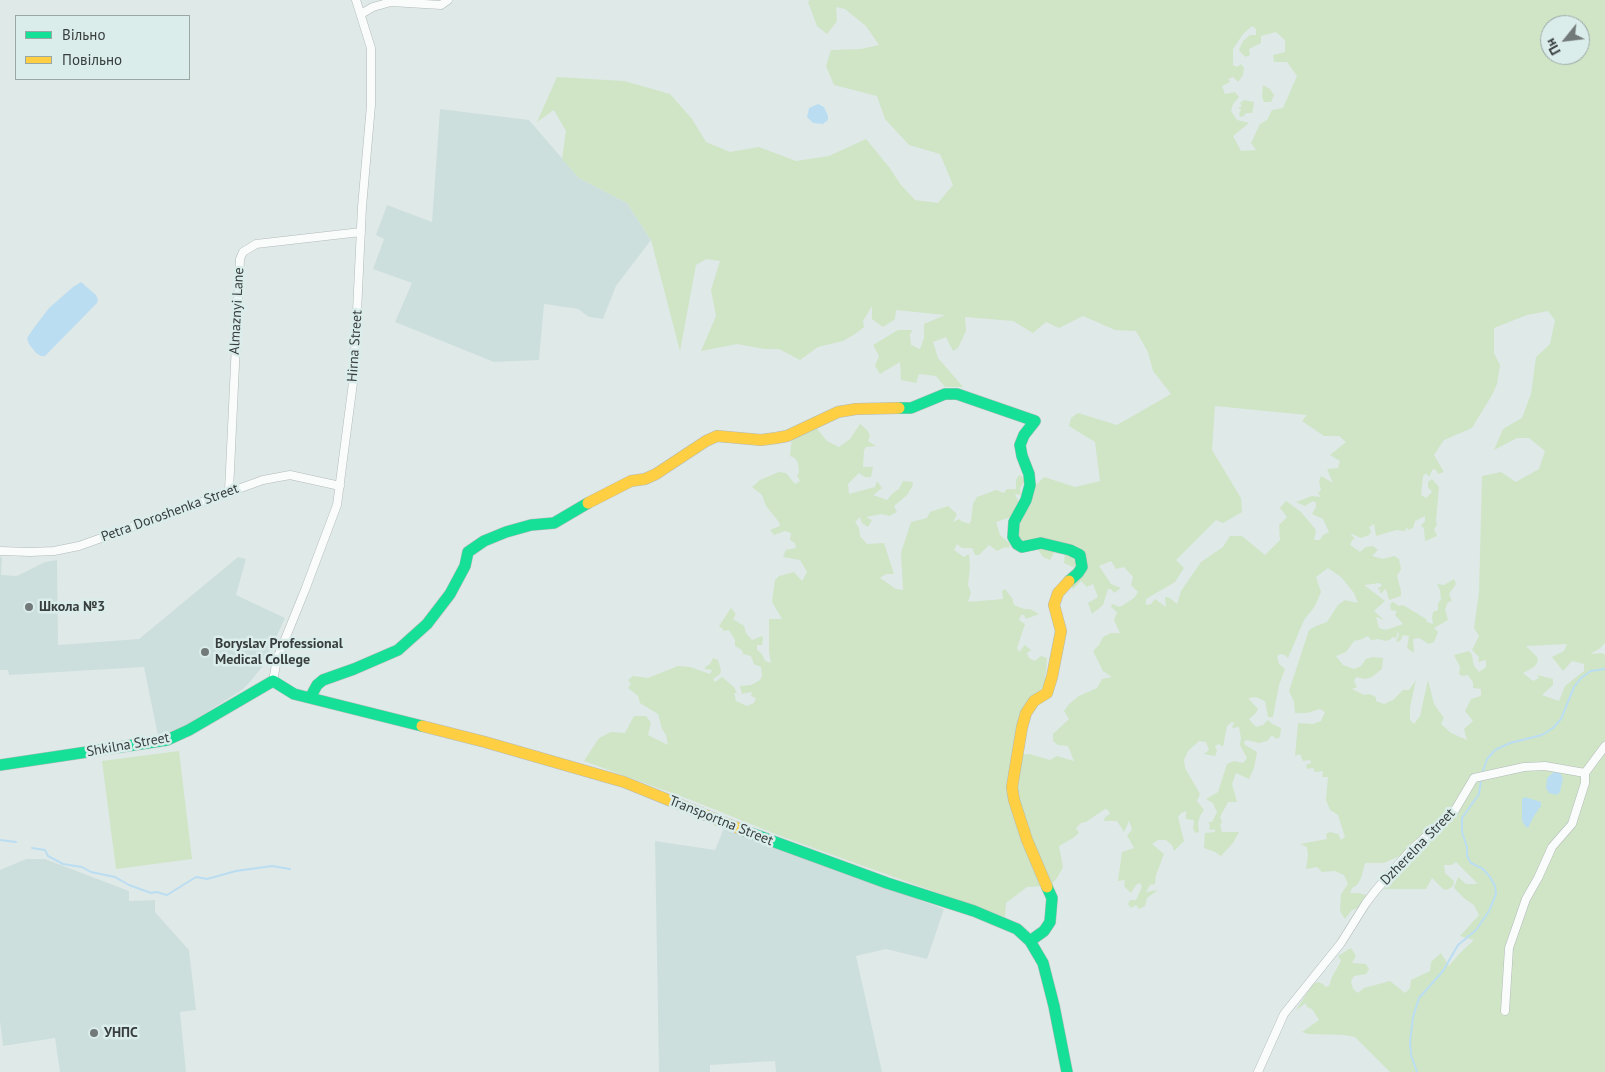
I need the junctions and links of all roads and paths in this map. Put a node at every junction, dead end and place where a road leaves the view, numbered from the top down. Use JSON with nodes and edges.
{"nodes":[{"id":1,"x":356,"y":0,"type":"edge"},
{"id":2,"x":448,"y":0,"type":"edge"},
{"id":3,"x":361,"y":14,"type":"junction"},
{"id":4,"x":361,"y":232,"type":"junction"},
{"id":5,"x":340,"y":486,"type":"junction"},
{"id":6,"x":229,"y":491,"type":"junction"},
{"id":7,"x":0,"y":551,"type":"edge"},
{"id":8,"x":272,"y":681,"type":"junction"},
{"id":9,"x":310,"y":698,"type":"junction"},
{"id":10,"x":1605,"y":746,"type":"edge"},
{"id":11,"x":0,"y":765,"type":"edge"},
{"id":12,"x":1585,"y":773,"type":"junction"},
{"id":13,"x":1030,"y":940,"type":"junction"},
{"id":14,"x":1506,"y":1011,"type":"dead end"},
{"id":15,"x":1067,"y":1072,"type":"edge"},
{"id":16,"x":1258,"y":1072,"type":"edge"}],
"edges":[{"from":1,"to":3,"type":"street","name":"Hirna Street"},
{"from":2,"to":3,"type":"street"},
{"from":3,"to":4,"type":"street","name":"Hirna Street"},
{"from":4,"to":5,"type":"street","name":"Hirna Street"},
{"from":4,"to":6,"type":"street","name":"Almaznyi Lane"},
{"from":5,"to":6,"type":"street","name":"Petra Doroshenka Street"},
{"from":5,"to":8,"type":"street","name":"Hirna Street"},
{"from":6,"to":7,"type":"street","name":"Petra Doroshenka Street"},
{"from":8,"to":9,"type":"street","name":"Transportna Street"},
{"from":8,"to":11,"type":"street","name":"Shkilna Street"},
{"from":9,"to":13,"type":"street","name":"Transportna Street"},
{"from":9,"to":13,"type":"street"},
{"from":10,"to":12,"type":"street"},
{"from":12,"to":14,"type":"street"},
{"from":12,"to":16,"type":"street","name":"Dzherelna Street"},
{"from":13,"to":15,"type":"street","name":"Transportna Street"}]}
